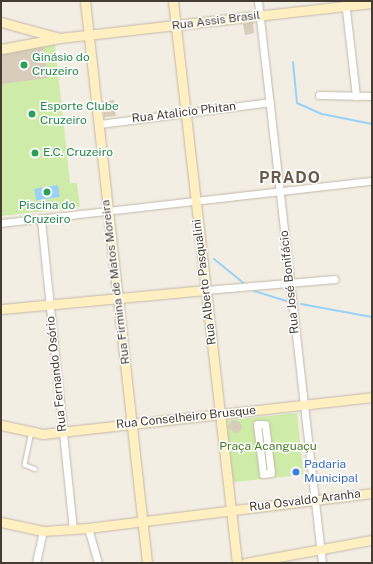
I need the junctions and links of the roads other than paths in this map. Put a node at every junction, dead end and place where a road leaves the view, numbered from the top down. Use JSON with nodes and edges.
{"nodes":[{"id":1,"x":85,"y":1,"type":"edge"},
{"id":2,"x":173,"y":1,"type":"edge"},
{"id":3,"x":258,"y":1,"type":"edge"},
{"id":4,"x":345,"y":3,"type":"edge"},
{"id":5,"x":372,"y":3,"type":"edge"},
{"id":6,"x":260,"y":16,"type":"junction"},
{"id":7,"x":1,"y":22,"type":"edge"},
{"id":8,"x":176,"y":25,"type":"junction"},
{"id":9,"x":89,"y":35,"type":"junction"},
{"id":10,"x":60,"y":38,"type":"junction"},
{"id":11,"x":1,"y":49,"type":"edge"},
{"id":12,"x":319,"y":95,"type":"dead end"},
{"id":13,"x":356,"y":96,"type":"junction"},
{"id":14,"x":372,"y":96,"type":"edge"},
{"id":15,"x":270,"y":102,"type":"junction"},
{"id":16,"x":186,"y":113,"type":"junction"},
{"id":17,"x":99,"y":124,"type":"junction"},
{"id":18,"x":372,"y":181,"type":"edge"},
{"id":19,"x":281,"y":192,"type":"junction"},
{"id":20,"x":196,"y":203,"type":"junction"},
{"id":21,"x":107,"y":212,"type":"junction"},
{"id":22,"x":41,"y":220,"type":"junction"},
{"id":23,"x":1,"y":223,"type":"edge"},
{"id":24,"x":335,"y":279,"type":"dead end"},
{"id":25,"x":291,"y":283,"type":"junction"},
{"id":26,"x":206,"y":290,"type":"junction"},
{"id":27,"x":116,"y":299,"type":"junction"},
{"id":28,"x":49,"y":307,"type":"junction"},
{"id":29,"x":1,"y":309,"type":"edge"},
{"id":30,"x":372,"y":397,"type":"edge"},
{"id":31,"x":304,"y":405,"type":"junction"},
{"id":32,"x":220,"y":414,"type":"junction"},
{"id":33,"x":134,"y":423,"type":"junction"},
{"id":34,"x":1,"y":425,"type":"edge"},
{"id":35,"x":32,"y":431,"type":"junction"},
{"id":36,"x":64,"y":432,"type":"junction"},
{"id":37,"x":267,"y":439,"type":"junction"},
{"id":38,"x":259,"y":440,"type":"junction"},
{"id":39,"x":268,"y":449,"type":"junction"},
{"id":40,"x":260,"y":450,"type":"junction"},
{"id":41,"x":35,"y":469,"type":"dead end"},
{"id":42,"x":372,"y":493,"type":"edge"},
{"id":43,"x":316,"y":500,"type":"junction"},
{"id":44,"x":233,"y":510,"type":"junction"},
{"id":45,"x":1,"y":522,"type":"edge"},
{"id":46,"x":141,"y":522,"type":"junction"},
{"id":47,"x":88,"y":528,"type":"junction"},
{"id":48,"x":72,"y":529,"type":"junction"},
{"id":49,"x":43,"y":531,"type":"junction"},
{"id":50,"x":372,"y":540,"type":"edge"},
{"id":51,"x":319,"y":549,"type":"junction"},
{"id":52,"x":36,"y":563,"type":"edge"},
{"id":53,"x":98,"y":563,"type":"edge"},
{"id":54,"x":147,"y":563,"type":"edge"},
{"id":55,"x":237,"y":563,"type":"edge"},
{"id":56,"x":245,"y":563,"type":"edge"},
{"id":57,"x":322,"y":563,"type":"edge"}],
"edges":[{"from":1,"to":9,"type":"street","name":"Rua Firmina de Matos Moreira"},
{"from":2,"to":8,"type":"street","name":"Rua Alberto Pasqualini"},
{"from":3,"to":6,"type":"street","name":"Rua José Bonifácio"},
{"from":4,"to":5,"type":"street","name":"Rua Assis Brasil"},
{"from":4,"to":6,"type":"street","name":"Rua Assis Brasil"},
{"from":4,"to":13,"type":"street"},
{"from":6,"to":8,"type":"street","name":"Rua Assis Brasil"},
{"from":6,"to":15,"type":"street","name":"Rua José Bonifácio"},
{"from":7,"to":10,"type":"street","name":"Rua Assis Brasil"},
{"from":8,"to":9,"type":"street","name":"Rua Assis Brasil"},
{"from":8,"to":16,"type":"street","name":"Rua Alberto Pasqualini"},
{"from":9,"to":10,"type":"street","name":"Rua Assis Brasil"},
{"from":9,"to":17,"type":"street","name":"Rua Firmina de Matos Moreira"},
{"from":10,"to":11,"type":"street","name":"Rua Assis Brasil"},
{"from":12,"to":13,"type":"street"},
{"from":13,"to":14,"type":"street"},
{"from":15,"to":16,"type":"street","name":"Rua Atalicio Phitan"},
{"from":15,"to":19,"type":"street","name":"Rua José Bonifácio"},
{"from":16,"to":17,"type":"street","name":"Rua Atalicio Phitan"},
{"from":16,"to":20,"type":"street","name":"Rua Alberto Pasqualini"},
{"from":17,"to":21,"type":"street","name":"Rua Firmina de Matos Moreira"},
{"from":18,"to":19,"type":"street"},
{"from":19,"to":20,"type":"street"},
{"from":19,"to":25,"type":"street","name":"Rua José Bonifácio"},
{"from":20,"to":21,"type":"street"},
{"from":20,"to":26,"type":"street","name":"Rua Alberto Pasqualini"},
{"from":21,"to":22,"type":"street"},
{"from":21,"to":27,"type":"street","name":"Rua Firmina de Matos Moreira"},
{"from":22,"to":23,"type":"street"},
{"from":22,"to":28,"type":"street","name":"Rua Fernando Osório"},
{"from":24,"to":25,"type":"street"},
{"from":25,"to":26,"type":"street"},
{"from":25,"to":31,"type":"street","name":"Rua José Bonifácio"},
{"from":26,"to":27,"type":"street"},
{"from":26,"to":32,"type":"street","name":"Rua Alberto Pasqualini"},
{"from":27,"to":28,"type":"street"},
{"from":27,"to":33,"type":"street","name":"Rua Firmina de Matos Moreira"},
{"from":28,"to":29,"type":"street"},
{"from":28,"to":36,"type":"street","name":"Rua Fernando Osório"},
{"from":30,"to":31,"type":"street","name":"Rua Conselheiro Brusque"},
{"from":31,"to":32,"type":"street","name":"Rua Conselheiro Brusque"},
{"from":31,"to":43,"type":"street","name":"Rua José Bonifácio"},
{"from":32,"to":33,"type":"street","name":"Rua Conselheiro Brusque"},
{"from":32,"to":44,"type":"street","name":"Rua Alberto Pasqualini"},
{"from":33,"to":36,"type":"street","name":"Rua Conselheiro Brusque"},
{"from":33,"to":46,"type":"street","name":"Rua Firmina de Matos Moreira"},
{"from":34,"to":35,"type":"street","name":"Rua Conselheiro Brusque"},
{"from":35,"to":36,"type":"street","name":"Rua Conselheiro Brusque"},
{"from":35,"to":41,"type":"lane"},
{"from":36,"to":48,"type":"street","name":"Rua Fernando Osório"},
{"from":37,"to":38,"type":"street"},
{"from":37,"to":38,"type":"street"},
{"from":37,"to":39,"type":"street"},
{"from":38,"to":40,"type":"street"},
{"from":39,"to":40,"type":"street"},
{"from":39,"to":40,"type":"street"},
{"from":42,"to":43,"type":"street","name":"Rua Osvaldo Aranha"},
{"from":43,"to":44,"type":"street","name":"Rua Osvaldo Aranha"},
{"from":43,"to":51,"type":"street","name":"Rua José Bonifácio"},
{"from":44,"to":46,"type":"street","name":"Rua Osvaldo Aranha"},
{"from":44,"to":55,"type":"street","name":"Rua Alberto Pasqualini"},
{"from":45,"to":49,"type":"street","name":"Rua Osvaldo Aranha"},
{"from":46,"to":47,"type":"street","name":"Rua Osvaldo Aranha"},
{"from":46,"to":54,"type":"street","name":"Rua Firmina de Matos Moreira"},
{"from":47,"to":48,"type":"street","name":"Rua Osvaldo Aranha"},
{"from":47,"to":53,"type":"street"},
{"from":48,"to":49,"type":"street","name":"Rua Osvaldo Aranha"},
{"from":49,"to":52,"type":"street"},
{"from":50,"to":51,"type":"street"},
{"from":51,"to":56,"type":"street"},
{"from":51,"to":57,"type":"street","name":"Rua José Bonifácio"}]}
